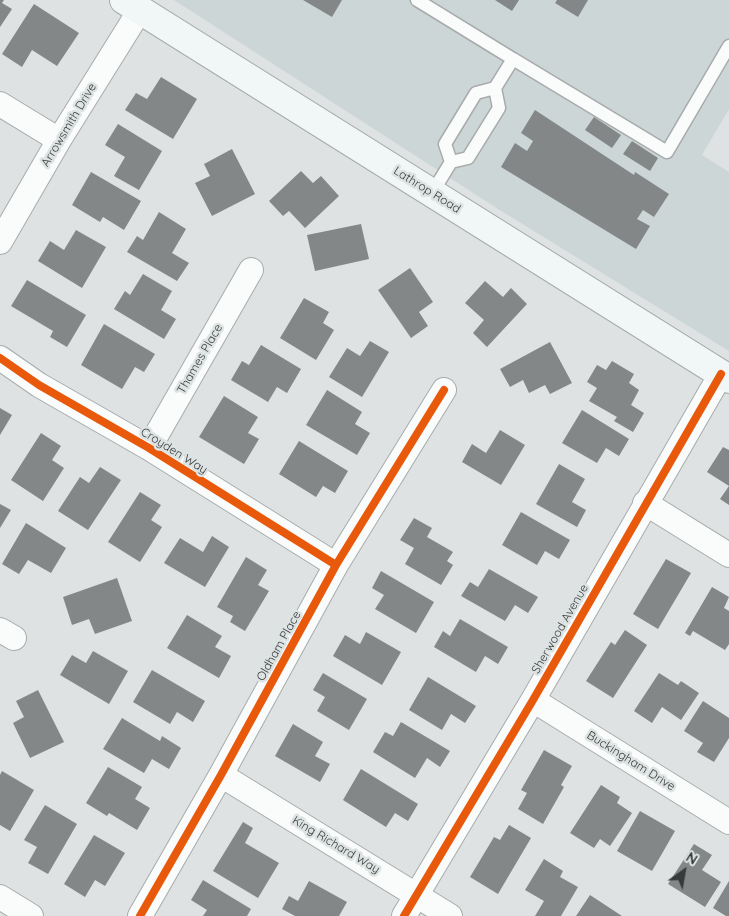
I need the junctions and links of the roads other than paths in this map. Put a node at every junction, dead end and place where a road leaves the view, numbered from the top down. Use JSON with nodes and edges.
{"nodes":[{"id":1,"x":417,"y":0,"type":"edge"},
{"id":2,"x":132,"y":5,"type":"edge"},
{"id":3,"x":729,"y":46,"type":"edge"},
{"id":4,"x":513,"y":59,"type":"junction"},
{"id":5,"x":495,"y":88,"type":"junction"},
{"id":6,"x":0,"y":104,"type":"edge"},
{"id":7,"x":59,"y":140,"type":"junction"},
{"id":8,"x":451,"y":162,"type":"junction"},
{"id":9,"x":432,"y":193,"type":"junction"},
{"id":10,"x":0,"y":242,"type":"edge"},
{"id":11,"x":251,"y":270,"type":"dead end"},
{"id":12,"x":0,"y":358,"type":"edge"},
{"id":13,"x":725,"y":377,"type":"edge"},
{"id":14,"x":444,"y":390,"type":"dead end"},
{"id":15,"x":149,"y":448,"type":"junction"},
{"id":16,"x":645,"y":503,"type":"junction"},
{"id":17,"x":729,"y":555,"type":"edge"},
{"id":18,"x":336,"y":565,"type":"junction"},
{"id":19,"x":533,"y":700,"type":"junction"},
{"id":20,"x":221,"y":775,"type":"junction"},
{"id":21,"x":729,"y":822,"type":"edge"},
{"id":22,"x":416,"y":894,"type":"junction"},
{"id":23,"x":0,"y":897,"type":"edge"},
{"id":24,"x":31,"y":916,"type":"edge"},
{"id":25,"x":140,"y":916,"type":"edge"},
{"id":26,"x":404,"y":916,"type":"edge"},
{"id":27,"x":450,"y":916,"type":"edge"}],
"edges":[{"from":1,"to":4,"type":"lane"},
{"from":2,"to":7,"type":"street","name":"Arrowsmith Drive"},
{"from":2,"to":9,"type":"main road","name":"Lathrop Road"},
{"from":3,"to":4,"type":"lane"},
{"from":4,"to":5,"type":"lane"},
{"from":5,"to":8,"type":"lane"},
{"from":5,"to":8,"type":"lane"},
{"from":6,"to":7,"type":"street"},
{"from":7,"to":10,"type":"street","name":"Arrowsmith Drive"},
{"from":8,"to":9,"type":"lane"},
{"from":9,"to":13,"type":"main road","name":"Lathrop Road"},
{"from":11,"to":15,"type":"street","name":"Thames Place"},
{"from":12,"to":15,"type":"street","name":"Croyden Way"},
{"from":13,"to":16,"type":"street","name":"Sherwood Avenue"},
{"from":14,"to":18,"type":"street","name":"Oldham Place"},
{"from":15,"to":18,"type":"street","name":"Croyden Way"},
{"from":16,"to":17,"type":"street"},
{"from":16,"to":19,"type":"street","name":"Sherwood Avenue"},
{"from":18,"to":20,"type":"street","name":"Oldham Place"},
{"from":19,"to":21,"type":"street","name":"Buckingham Drive"},
{"from":19,"to":22,"type":"street","name":"Sherwood Avenue"},
{"from":20,"to":22,"type":"street","name":"King Richard Way"},
{"from":20,"to":25,"type":"street","name":"Oldham Place"},
{"from":22,"to":26,"type":"street","name":"Sherwood Avenue"},
{"from":22,"to":27,"type":"street","name":"King Richard Way"},
{"from":23,"to":24,"type":"street"}]}
